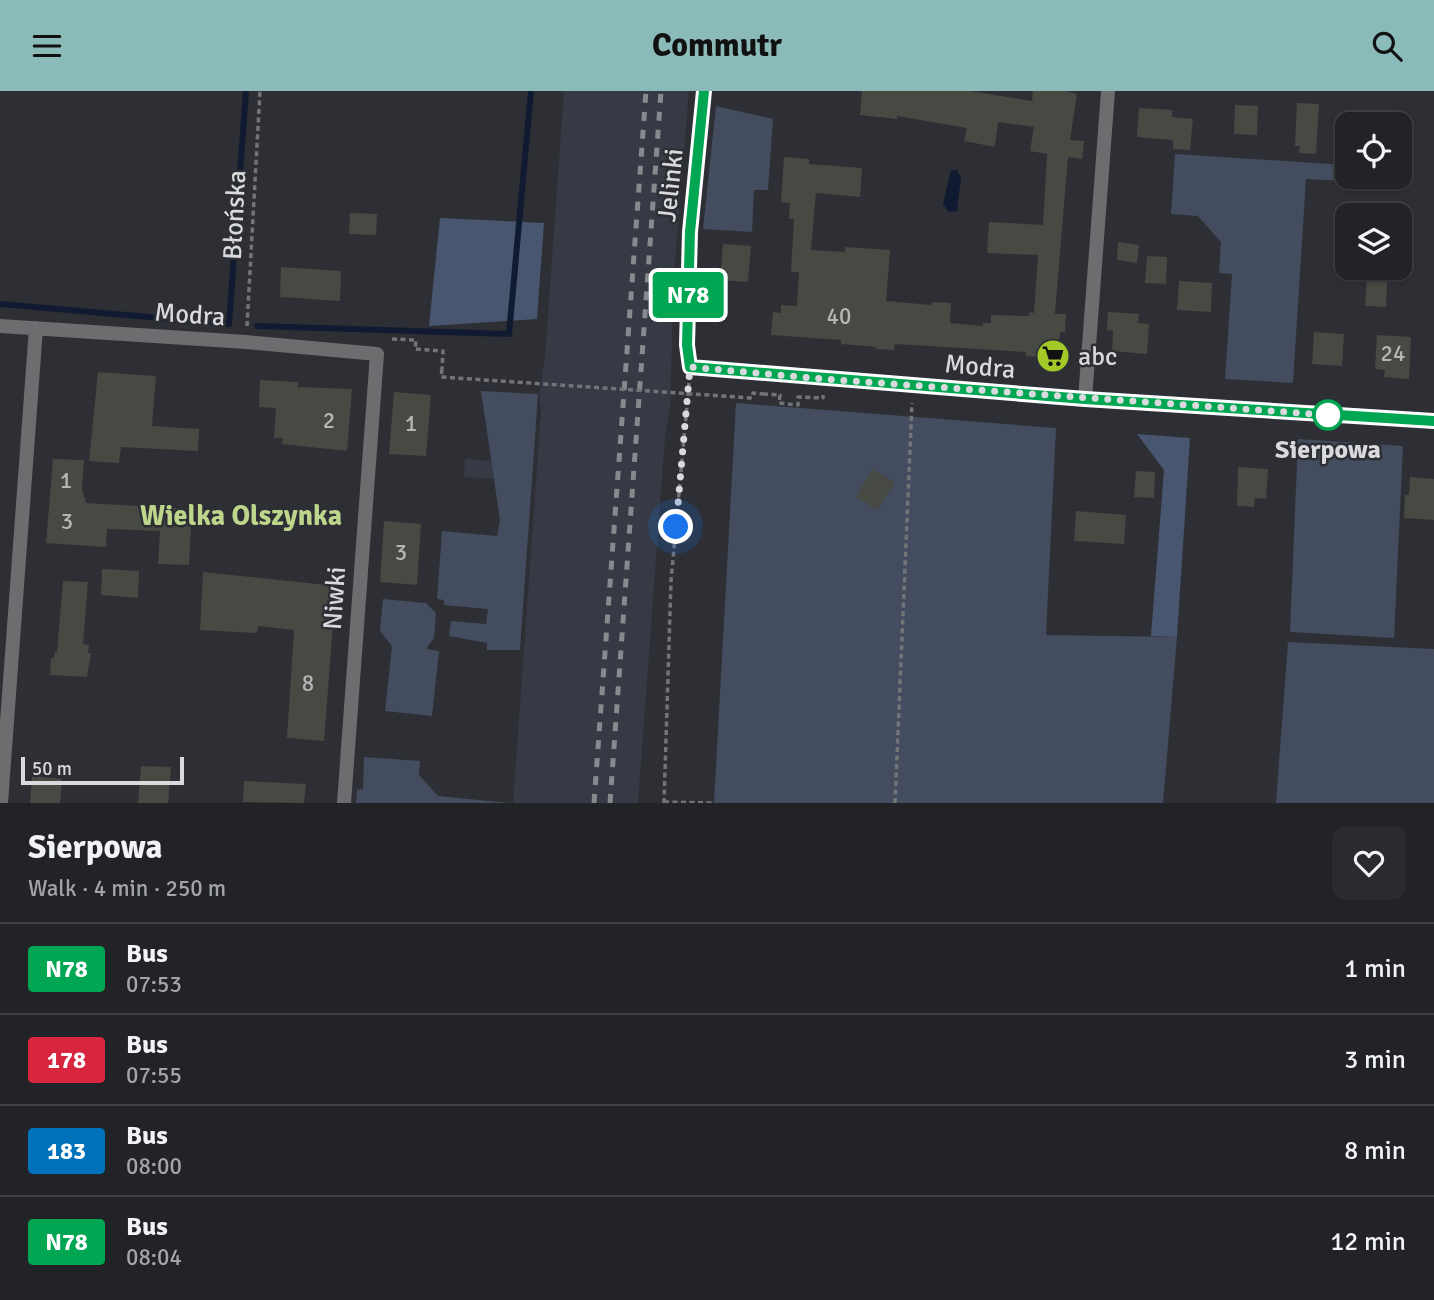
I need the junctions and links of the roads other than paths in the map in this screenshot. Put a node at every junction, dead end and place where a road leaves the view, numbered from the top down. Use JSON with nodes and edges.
{"nodes":[{"id":1,"x":704,"y":91,"type":"edge"},
{"id":2,"x":1108,"y":91,"type":"edge"},
{"id":3,"x":0,"y":326,"type":"edge"},
{"id":4,"x":36,"y":328,"type":"junction"},
{"id":5,"x":377,"y":354,"type":"joint"},
{"id":6,"x":690,"y":367,"type":"joint"},
{"id":7,"x":1085,"y":399,"type":"junction"},
{"id":8,"x":1434,"y":421,"type":"edge"},
{"id":9,"x":1,"y":803,"type":"edge"},
{"id":10,"x":344,"y":803,"type":"edge"}],
"edges":[{"from":1,"to":6,"type":"street","name":"Jelinki"},
{"from":2,"to":7,"type":"street"},
{"from":3,"to":4,"type":"street","name":"Modra"},
{"from":4,"to":5,"type":"street","name":"Modra"},
{"from":4,"to":9,"type":"street"},
{"from":5,"to":10,"type":"street","name":"Niwki"},
{"from":6,"to":7,"type":"street","name":"Modra"},
{"from":7,"to":8,"type":"street","name":"Modra"}]}
